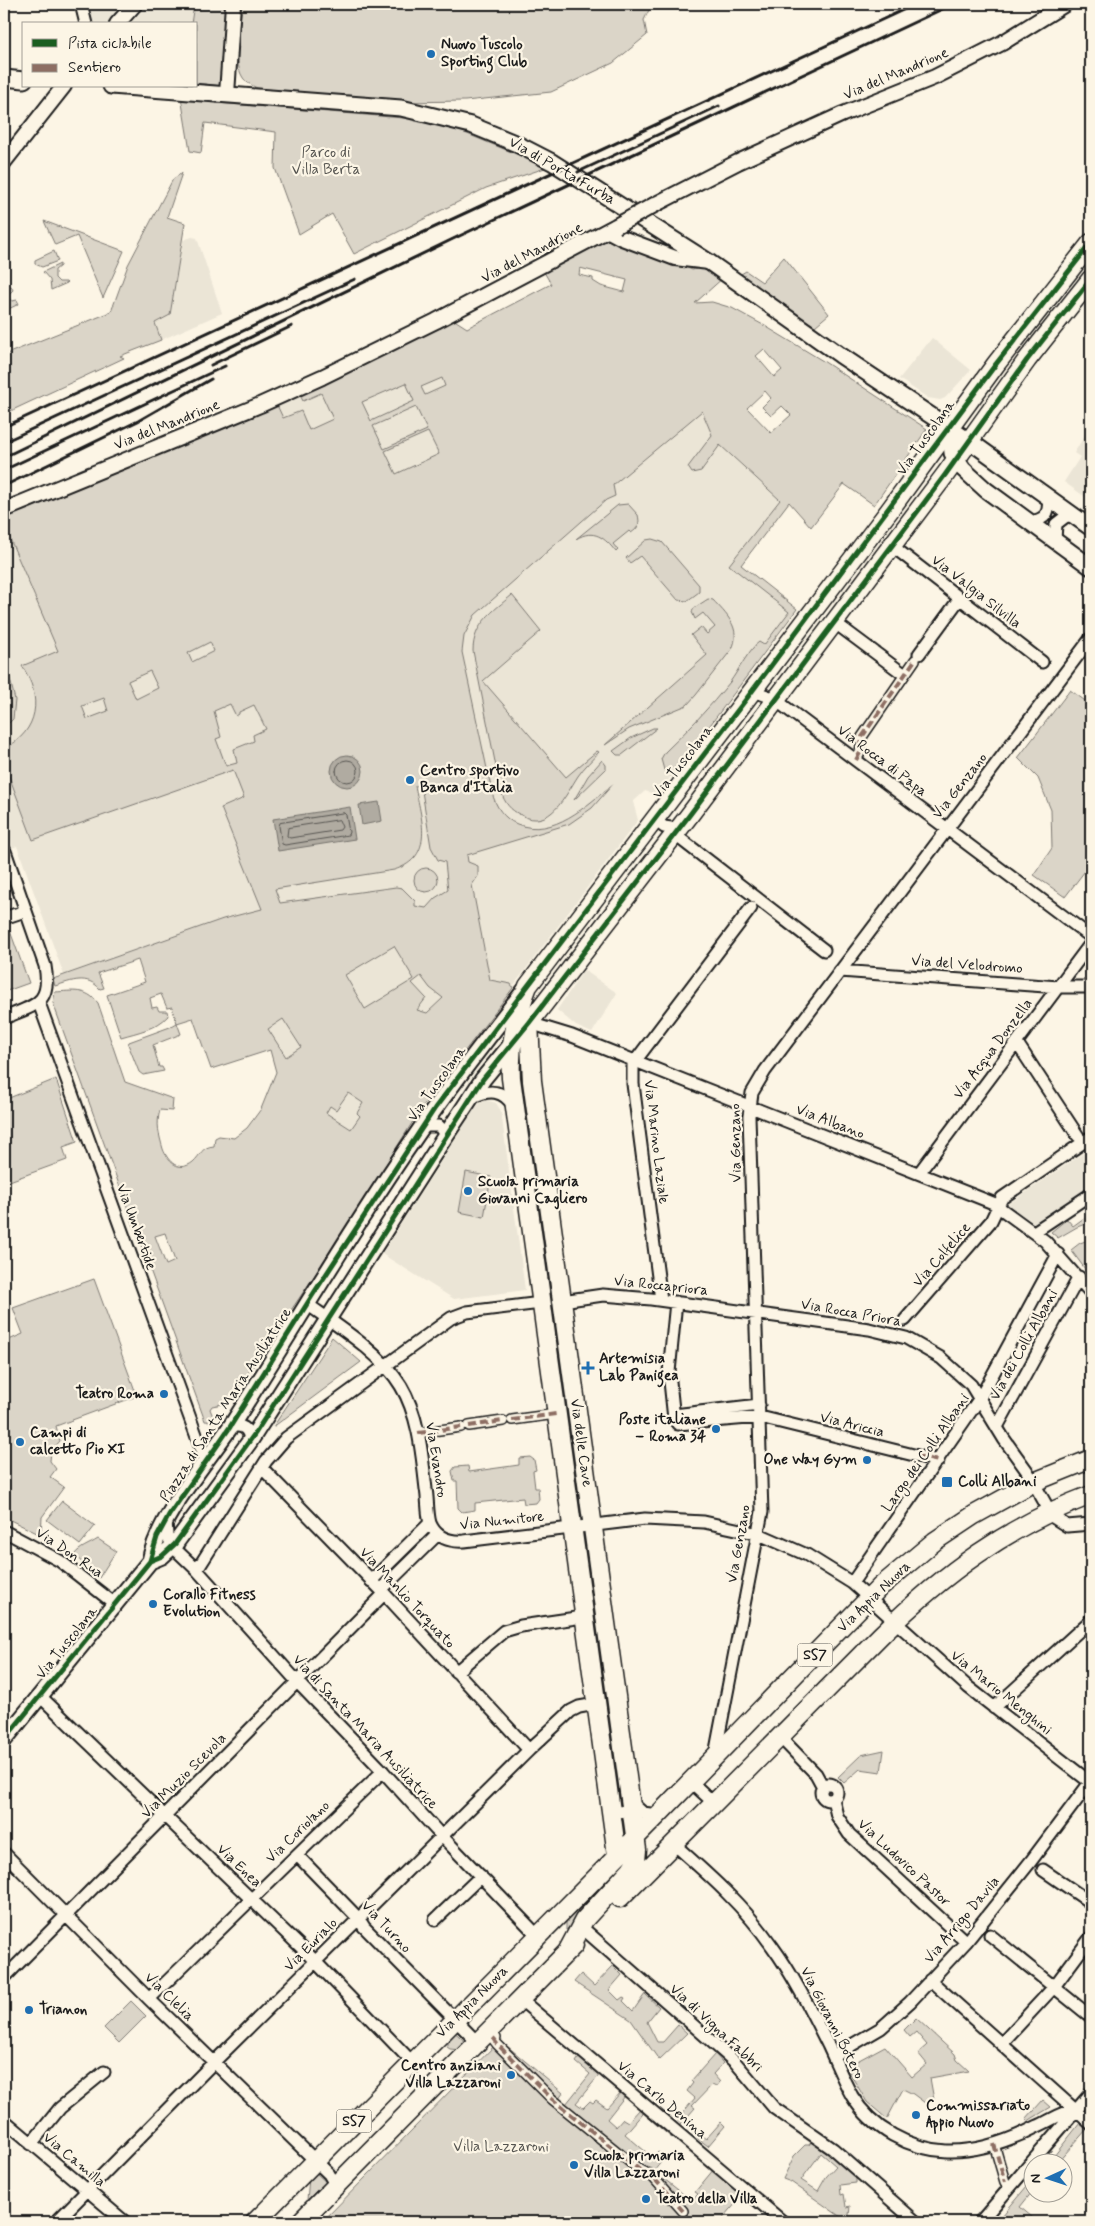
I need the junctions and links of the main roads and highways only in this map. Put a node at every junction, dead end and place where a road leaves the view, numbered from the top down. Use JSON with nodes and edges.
{"nodes":[{"id":1,"x":4,"y":78,"type":"edge"},
{"id":2,"x":22,"y":80,"type":"edge"},
{"id":3,"x":140,"y":88,"type":"edge"},
{"id":4,"x":1091,"y":243,"type":"edge"},
{"id":5,"x":1091,"y":279,"type":"edge"},
{"id":6,"x":950,"y":428,"type":"junction"},
{"id":7,"x":969,"y":441,"type":"junction"},
{"id":8,"x":956,"y":460,"type":"junction"},
{"id":9,"x":1091,"y":528,"type":"edge"},
{"id":10,"x":1091,"y":567,"type":"edge"},
{"id":11,"x":528,"y":986,"type":"junction"},
{"id":12,"x":522,"y":1021,"type":"junction"},
{"id":13,"x":511,"y":1044,"type":"junction"},
{"id":14,"x":562,"y":1301,"type":"junction"},
{"id":15,"x":541,"y":1303,"type":"junction"},
{"id":16,"x":307,"y":1304,"type":"joint"},
{"id":17,"x":1091,"y":1459,"type":"edge"},
{"id":18,"x":1091,"y":1495,"type":"edge"},
{"id":19,"x":167,"y":1520,"type":"joint"},
{"id":20,"x":150,"y":1561,"type":"junction"},
{"id":21,"x":4,"y":1740,"type":"edge"},
{"id":22,"x":636,"y":1837,"type":"junction"},
{"id":23,"x":617,"y":1855,"type":"junction"},
{"id":24,"x":567,"y":1952,"type":"junction"},
{"id":25,"x":255,"y":2222,"type":"edge"},
{"id":26,"x":300,"y":2222,"type":"edge"}],
"edges":[{"from":1,"to":2,"type":"main road"},
{"from":3,"to":6,"type":"main road","name":"Via di Porta Furba"},
{"from":4,"to":6,"type":"main road","name":"Via Tuscolana"},
{"from":5,"to":7,"type":"main road"},
{"from":6,"to":7,"type":"main road","name":"Via di Porta Furba"},
{"from":6,"to":8,"type":"main road","name":"Via Tuscolana"},
{"from":6,"to":11,"type":"main road","name":"Via Tuscolana"},
{"from":7,"to":8,"type":"main road"},
{"from":7,"to":9,"type":"main road","name":"Via di Porta Furba"},
{"from":8,"to":10,"type":"main road"},
{"from":8,"to":12,"type":"main road"},
{"from":11,"to":12,"type":"main road"},
{"from":11,"to":16,"type":"main road","name":"Via Tuscolana"},
{"from":12,"to":13,"type":"main road","name":"Via delle Cave"},
{"from":12,"to":14,"type":"main road","name":"Via delle Cave"},
{"from":13,"to":15,"type":"main road","name":"Via delle Cave"},
{"from":13,"to":20,"type":"main road","name":"Via Tuscolana"},
{"from":14,"to":15,"type":"main road"},
{"from":14,"to":22,"type":"main road","name":"Via delle Cave"},
{"from":15,"to":23,"type":"main road","name":"Via delle Cave"},
{"from":16,"to":19,"type":"main road","name":"Piazza di Santa Maria Ausiliatrice"},
{"from":17,"to":22,"type":"main road","name":"Via Appia Nuova","number":"SS7"},
{"from":18,"to":24,"type":"main road","number":"SS7"},
{"from":19,"to":20,"type":"main road","name":"Via Tuscolana"},
{"from":20,"to":21,"type":"main road","name":"Via Tuscolana"},
{"from":22,"to":23,"type":"main road","name":"Via Appia Nuova","number":"SS7"},
{"from":22,"to":24,"type":"main road","name":"Via delle Cave"},
{"from":23,"to":25,"type":"main road","name":"Via Appia Nuova","number":"SS7"},
{"from":24,"to":26,"type":"main road","number":"SS7"}]}
